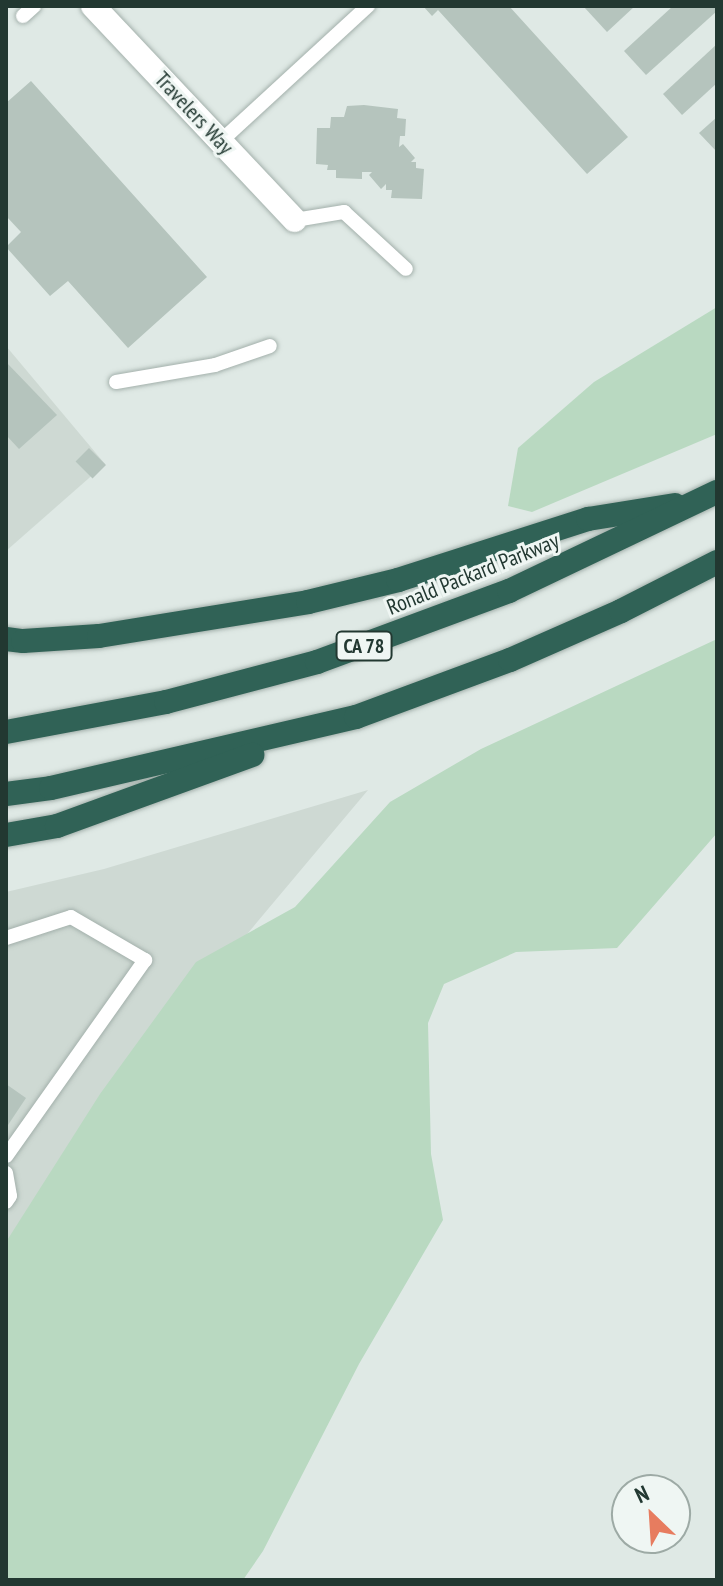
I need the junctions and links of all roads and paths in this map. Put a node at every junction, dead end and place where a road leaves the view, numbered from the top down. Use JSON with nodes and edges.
{"nodes":[{"id":1,"x":93,"y":6,"type":"edge"},
{"id":2,"x":368,"y":6,"type":"edge"},
{"id":3,"x":221,"y":141,"type":"junction"},
{"id":4,"x":295,"y":220,"type":"joint"},
{"id":5,"x":406,"y":269,"type":"dead end"},
{"id":6,"x":270,"y":346,"type":"dead end"},
{"id":7,"x":116,"y":382,"type":"dead end"},
{"id":8,"x":710,"y":496,"type":"edge"},
{"id":9,"x":717,"y":562,"type":"edge"},
{"id":10,"x":6,"y":639,"type":"edge"},
{"id":11,"x":356,"y":717,"type":"junction"},
{"id":12,"x":6,"y":732,"type":"edge"},
{"id":13,"x":6,"y":794,"type":"edge"},
{"id":14,"x":6,"y":835,"type":"edge"},
{"id":15,"x":6,"y":938,"type":"edge"},
{"id":16,"x":6,"y":1156,"type":"edge"},
{"id":17,"x":6,"y":1173,"type":"edge"},
{"id":18,"x":6,"y":1202,"type":"edge"}],
"edges":[{"from":1,"to":3,"type":"street","name":"Travelers Way"},
{"from":2,"to":3,"type":"lane"},
{"from":3,"to":4,"type":"street","name":"Travelers Way"},
{"from":4,"to":5,"type":"lane"},
{"from":6,"to":7,"type":"lane"},
{"from":8,"to":10,"type":"highway"},
{"from":8,"to":12,"type":"highway","name":"Ronald Packard Parkway","number":"CA 78"},
{"from":9,"to":11,"type":"highway"},
{"from":11,"to":13,"type":"highway"},
{"from":11,"to":14,"type":"highway"},
{"from":15,"to":16,"type":"lane"},
{"from":17,"to":18,"type":"lane"}]}
